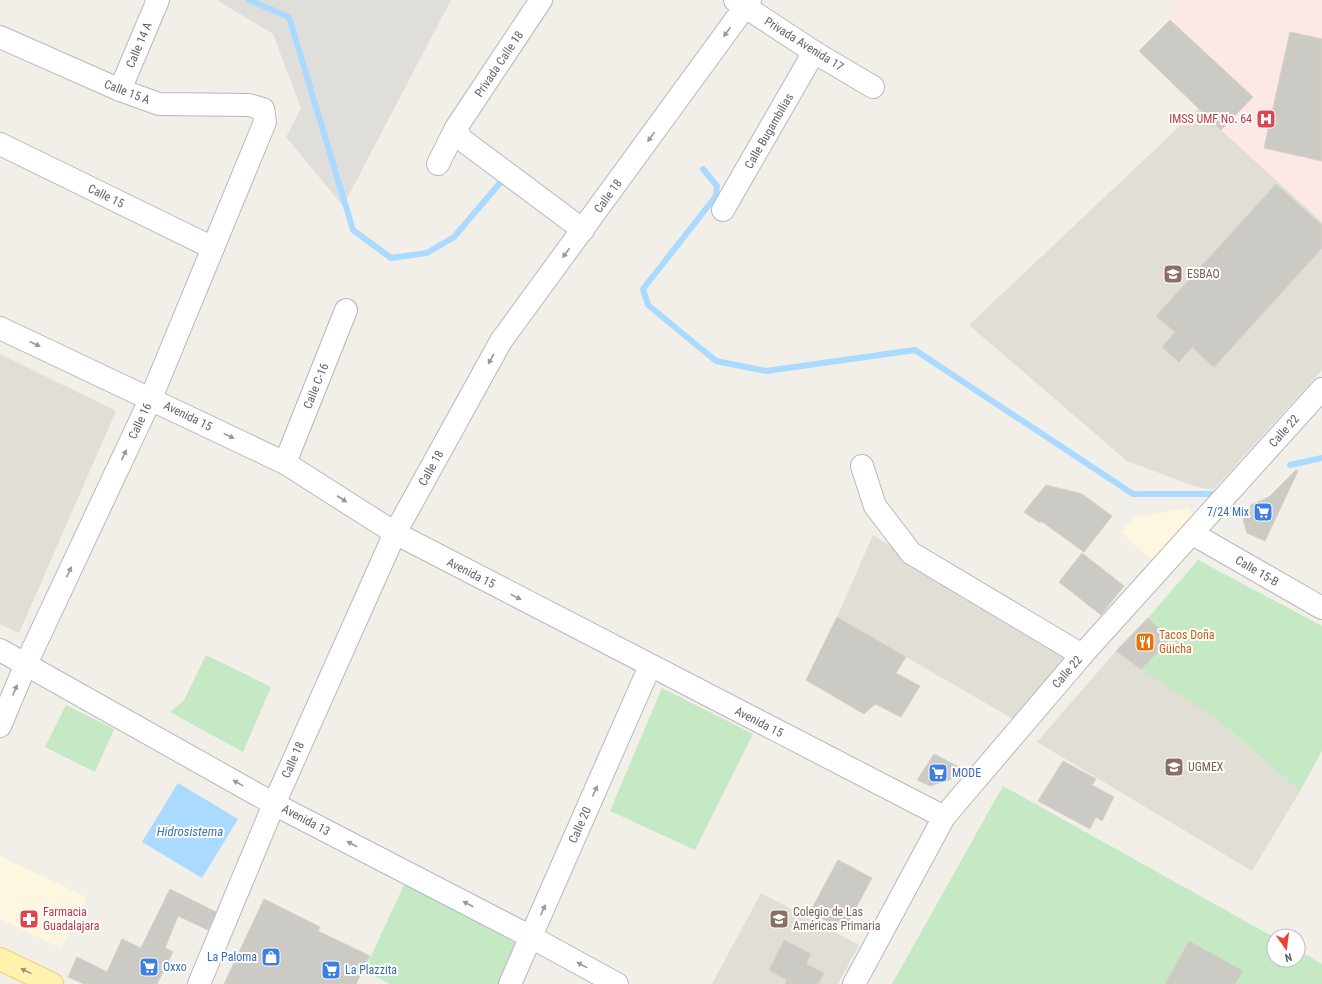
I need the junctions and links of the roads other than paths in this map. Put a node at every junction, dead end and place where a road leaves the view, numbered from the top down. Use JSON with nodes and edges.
{"nodes":[{"id":1,"x":158,"y":0,"type":"edge"},
{"id":2,"x":541,"y":0,"type":"edge"},
{"id":3,"x":743,"y":2,"type":"edge"},
{"id":4,"x":0,"y":37,"type":"edge"},
{"id":5,"x":814,"y":52,"type":"junction"},
{"id":6,"x":873,"y":87,"type":"dead end"},
{"id":7,"x":120,"y":90,"type":"junction"},
{"id":8,"x":263,"y":109,"type":"joint"},
{"id":9,"x":456,"y":128,"type":"junction"},
{"id":10,"x":0,"y":144,"type":"edge"},
{"id":11,"x":438,"y":164,"type":"dead end"},
{"id":12,"x":723,"y":210,"type":"dead end"},
{"id":13,"x":583,"y":230,"type":"junction"},
{"id":14,"x":213,"y":248,"type":"junction"},
{"id":15,"x":346,"y":310,"type":"dead end"},
{"id":16,"x":0,"y":328,"type":"edge"},
{"id":17,"x":1319,"y":397,"type":"edge"},
{"id":18,"x":151,"y":398,"type":"junction"},
{"id":19,"x":285,"y":463,"type":"junction"},
{"id":20,"x":862,"y":466,"type":"dead end"},
{"id":21,"x":395,"y":534,"type":"junction"},
{"id":22,"x":1193,"y":534,"type":"junction"},
{"id":23,"x":1322,"y":608,"type":"edge"},
{"id":24,"x":0,"y":650,"type":"edge"},
{"id":25,"x":1082,"y":654,"type":"junction"},
{"id":26,"x":26,"y":664,"type":"junction"},
{"id":27,"x":650,"y":666,"type":"junction"},
{"id":28,"x":0,"y":726,"type":"edge"},
{"id":29,"x":274,"y":804,"type":"junction"},
{"id":30,"x":944,"y":817,"type":"junction"},
{"id":31,"x":531,"y":937,"type":"junction"},
{"id":32,"x":0,"y":959,"type":"edge"},
{"id":33,"x":52,"y":984,"type":"edge"},
{"id":34,"x":199,"y":984,"type":"edge"},
{"id":35,"x":510,"y":984,"type":"edge"},
{"id":36,"x":617,"y":984,"type":"edge"},
{"id":37,"x":854,"y":984,"type":"edge"}],
"edges":[{"from":1,"to":7,"type":"street","name":"Calle 14 A"},
{"from":2,"to":9,"type":"street","name":"Privada Calle 18"},
{"from":3,"to":5,"type":"street","name":"Privada Avenida 17"},
{"from":3,"to":13,"type":"street","name":"Calle 18","one_way":true},
{"from":4,"to":7,"type":"street","name":"Calle 15 A"},
{"from":5,"to":6,"type":"street","name":"Privada Avenida 17"},
{"from":5,"to":12,"type":"street","name":"Calle Bugambilias"},
{"from":7,"to":8,"type":"street","name":"Calle 15 A"},
{"from":8,"to":14,"type":"street","name":"Calle 16"},
{"from":9,"to":11,"type":"street","name":"Privada Calle 18"},
{"from":9,"to":13,"type":"street"},
{"from":10,"to":14,"type":"street","name":"Calle 15"},
{"from":13,"to":21,"type":"street","name":"Calle 18","one_way":true},
{"from":14,"to":18,"type":"street","name":"Calle 16"},
{"from":15,"to":19,"type":"street","name":"Calle C-16"},
{"from":16,"to":18,"type":"street","name":"Avenida 15","one_way":true},
{"from":17,"to":22,"type":"street","name":"Calle 22"},
{"from":18,"to":19,"type":"street","name":"Avenida 15","one_way":true},
{"from":26,"to":18,"type":"street","name":"Calle 16","one_way":true},
{"from":19,"to":21,"type":"street","name":"Avenida 15","one_way":true},
{"from":20,"to":25,"type":"street"},
{"from":21,"to":27,"type":"street","name":"Avenida 15","one_way":true},
{"from":21,"to":29,"type":"street","name":"Calle 18"},
{"from":22,"to":23,"type":"street","name":"Calle 15-B"},
{"from":22,"to":25,"type":"street","name":"Calle 22"},
{"from":24,"to":26,"type":"street","name":"Avenida 13"},
{"from":25,"to":30,"type":"street","name":"Calle 22"},
{"from":28,"to":26,"type":"street","name":"Calle 16","one_way":true},
{"from":29,"to":26,"type":"street","name":"Avenida 13","one_way":true},
{"from":27,"to":30,"type":"street","name":"Avenida 15"},
{"from":31,"to":27,"type":"street","name":"Calle 20","one_way":true},
{"from":31,"to":29,"type":"street","name":"Avenida 13","one_way":true},
{"from":29,"to":34,"type":"street","name":"Calle 18"},
{"from":30,"to":37,"type":"street","name":"Calle 22"},
{"from":31,"to":35,"type":"street","name":"Calle 20"},
{"from":36,"to":31,"type":"street","name":"Avenida 13","one_way":true},
{"from":33,"to":32,"type":"main road","one_way":true}]}
